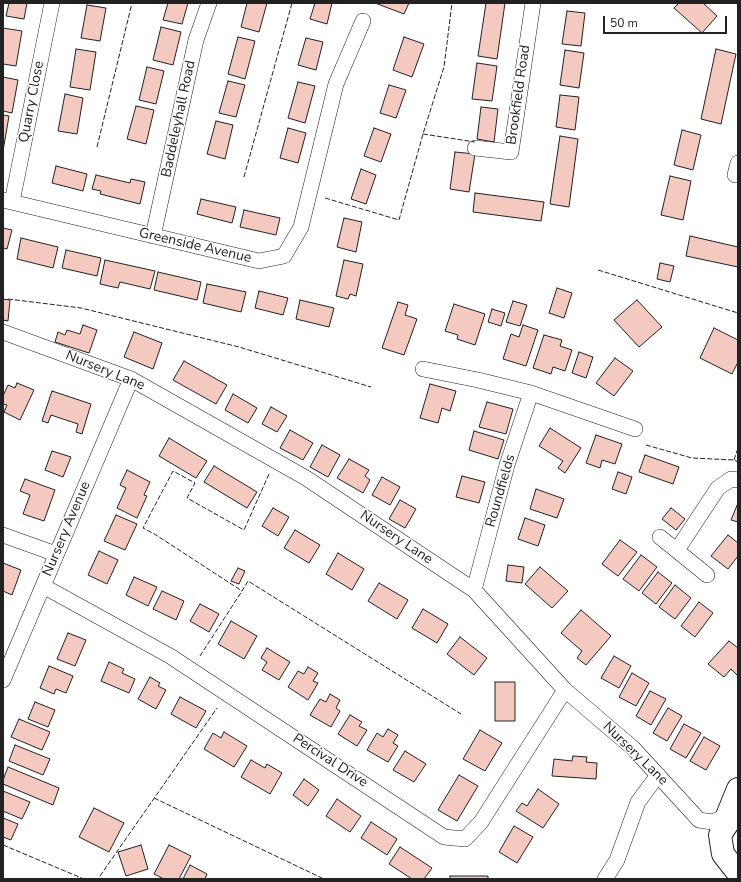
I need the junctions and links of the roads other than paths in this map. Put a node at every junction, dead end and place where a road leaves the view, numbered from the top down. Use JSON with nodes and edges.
{"nodes":[{"id":1,"x":52,"y":3,"type":"edge"},
{"id":2,"x":209,"y":3,"type":"edge"},
{"id":3,"x":533,"y":3,"type":"edge"},
{"id":4,"x":363,"y":20,"type":"dead end"},
{"id":5,"x":475,"y":148,"type":"dead end"},
{"id":6,"x":8,"y":201,"type":"edge"},
{"id":7,"x":153,"y":236,"type":"junction"},
{"id":8,"x":3,"y":332,"type":"edge"},
{"id":9,"x":423,"y":369,"type":"dead end"},
{"id":10,"x":131,"y":379,"type":"junction"},
{"id":11,"x":531,"y":393,"type":"junction"},
{"id":12,"x":635,"y":429,"type":"dead end"},
{"id":13,"x":738,"y":480,"type":"edge"},
{"id":14,"x":3,"y":535,"type":"edge"},
{"id":15,"x":660,"y":537,"type":"dead end"},
{"id":16,"x":677,"y":550,"type":"junction"},
{"id":17,"x":56,"y":554,"type":"junction"},
{"id":18,"x":707,"y":576,"type":"dead end"},
{"id":19,"x":43,"y":586,"type":"junction"},
{"id":20,"x":474,"y":590,"type":"junction"},
{"id":21,"x":3,"y":680,"type":"edge"},
{"id":22,"x":565,"y":690,"type":"junction"},
{"id":23,"x":658,"y":775,"type":"junction"},
{"id":24,"x":738,"y":789,"type":"edge"},
{"id":25,"x":731,"y":822,"type":"edge"},
{"id":26,"x":738,"y":873,"type":"edge"},
{"id":27,"x":605,"y":879,"type":"edge"}],
"edges":[{"from":1,"to":6,"type":"street","name":"Quarry Close"},
{"from":2,"to":7,"type":"street","name":"Baddeleyhall Road"},
{"from":3,"to":5,"type":"street","name":"Brookfield Road"},
{"from":4,"to":7,"type":"street","name":"Greenside Avenue"},
{"from":6,"to":7,"type":"street","name":"Greenside Avenue"},
{"from":8,"to":10,"type":"street","name":"Nursery Lane"},
{"from":9,"to":11,"type":"street"},
{"from":10,"to":17,"type":"street","name":"Nursery Avenue"},
{"from":10,"to":20,"type":"street","name":"Nursery Lane"},
{"from":11,"to":12,"type":"street"},
{"from":11,"to":20,"type":"street","name":"Roundfields"},
{"from":13,"to":16,"type":"street"},
{"from":14,"to":17,"type":"street"},
{"from":15,"to":16,"type":"street"},
{"from":16,"to":18,"type":"street"},
{"from":17,"to":19,"type":"street","name":"Nursery Avenue"},
{"from":19,"to":21,"type":"street","name":"Nursery Avenue"},
{"from":19,"to":22,"type":"street","name":"Percival Drive"},
{"from":20,"to":22,"type":"street","name":"Nursery Lane"},
{"from":22,"to":23,"type":"street","name":"Nursery Lane"},
{"from":23,"to":25,"type":"street","name":"Nursery Lane"},
{"from":23,"to":27,"type":"street"},
{"from":24,"to":25,"type":"main road"},
{"from":25,"to":26,"type":"main road"}]}
